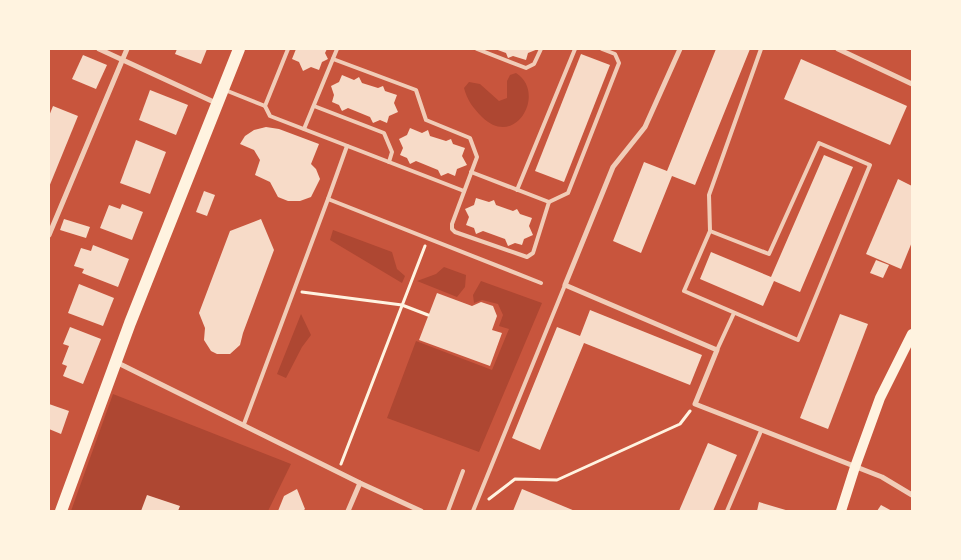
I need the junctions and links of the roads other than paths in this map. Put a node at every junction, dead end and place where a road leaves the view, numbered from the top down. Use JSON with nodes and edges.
{"nodes":[{"id":1,"x":98,"y":49,"type":"edge"},
{"id":2,"x":127,"y":49,"type":"edge"},
{"id":3,"x":239,"y":49,"type":"edge"},
{"id":4,"x":288,"y":49,"type":"edge"},
{"id":5,"x":337,"y":49,"type":"edge"},
{"id":6,"x":477,"y":49,"type":"edge"},
{"id":7,"x":541,"y":49,"type":"edge"},
{"id":8,"x":574,"y":49,"type":"edge"},
{"id":9,"x":602,"y":49,"type":"edge"},
{"id":10,"x":680,"y":49,"type":"edge"},
{"id":11,"x":761,"y":49,"type":"edge"},
{"id":12,"x":838,"y":49,"type":"edge"},
{"id":13,"x":333,"y":59,"type":"junction"},
{"id":14,"x":123,"y":61,"type":"junction"},
{"id":15,"x":912,"y":84,"type":"edge"},
{"id":16,"x":223,"y":90,"type":"junction"},
{"id":17,"x":218,"y":103,"type":"junction"},
{"id":18,"x":265,"y":106,"type":"junction"},
{"id":19,"x":314,"y":106,"type":"junction"},
{"id":20,"x":304,"y":129,"type":"junction"},
{"id":21,"x":348,"y":146,"type":"junction"},
{"id":22,"x":389,"y":162,"type":"junction"},
{"id":23,"x":471,"y":172,"type":"junction"},
{"id":24,"x":517,"y":190,"type":"junction"},
{"id":25,"x":464,"y":191,"type":"junction"},
{"id":26,"x":328,"y":199,"type":"junction"},
{"id":27,"x":549,"y":202,"type":"junction"},
{"id":28,"x":710,"y":231,"type":"junction"},
{"id":29,"x":49,"y":235,"type":"edge"},
{"id":30,"x":541,"y":283,"type":"dead end"},
{"id":31,"x":565,"y":286,"type":"junction"},
{"id":32,"x":734,"y":313,"type":"junction"},
{"id":33,"x":912,"y":334,"type":"edge"},
{"id":34,"x":716,"y":350,"type":"junction"},
{"id":35,"x":116,"y":362,"type":"junction"},
{"id":36,"x":244,"y":424,"type":"junction"},
{"id":37,"x":761,"y":432,"type":"junction"},
{"id":38,"x":855,"y":467,"type":"junction"},
{"id":39,"x":463,"y":471,"type":"dead end"},
{"id":40,"x":360,"y":483,"type":"junction"},
{"id":41,"x":912,"y":495,"type":"edge"},
{"id":42,"x":60,"y":511,"type":"edge"},
{"id":43,"x":348,"y":511,"type":"edge"},
{"id":44,"x":421,"y":511,"type":"edge"},
{"id":45,"x":448,"y":511,"type":"edge"},
{"id":46,"x":473,"y":511,"type":"edge"},
{"id":47,"x":727,"y":511,"type":"edge"},
{"id":48,"x":842,"y":511,"type":"edge"}],
"edges":[{"from":1,"to":14,"type":"street"},
{"from":2,"to":14,"type":"street"},
{"from":3,"to":16,"type":"main road"},
{"from":4,"to":18,"type":"lane"},
{"from":5,"to":13,"type":"lane"},
{"from":6,"to":7,"type":"lane"},
{"from":8,"to":24,"type":"lane"},
{"from":9,"to":27,"type":"lane"},
{"from":10,"to":31,"type":"street"},
{"from":11,"to":28,"type":"lane"},
{"from":12,"to":15,"type":"street"},
{"from":13,"to":19,"type":"lane"},
{"from":13,"to":23,"type":"lane"},
{"from":14,"to":17,"type":"street"},
{"from":14,"to":29,"type":"street"},
{"from":16,"to":17,"type":"main road"},
{"from":16,"to":18,"type":"lane"},
{"from":17,"to":35,"type":"main road"},
{"from":18,"to":20,"type":"lane"},
{"from":19,"to":20,"type":"lane"},
{"from":19,"to":22,"type":"lane"},
{"from":20,"to":21,"type":"lane"},
{"from":21,"to":22,"type":"lane"},
{"from":21,"to":26,"type":"lane"},
{"from":22,"to":25,"type":"lane"},
{"from":23,"to":24,"type":"lane"},
{"from":23,"to":25,"type":"lane"},
{"from":24,"to":27,"type":"lane"},
{"from":25,"to":27,"type":"lane"},
{"from":26,"to":30,"type":"lane"},
{"from":26,"to":36,"type":"lane"},
{"from":28,"to":32,"type":"lane"},
{"from":28,"to":32,"type":"lane"},
{"from":31,"to":34,"type":"street"},
{"from":31,"to":46,"type":"lane"},
{"from":32,"to":34,"type":"lane"},
{"from":33,"to":38,"type":"main road"},
{"from":34,"to":37,"type":"street"},
{"from":35,"to":36,"type":"street"},
{"from":35,"to":42,"type":"main road"},
{"from":36,"to":40,"type":"street"},
{"from":37,"to":38,"type":"street"},
{"from":37,"to":47,"type":"lane"},
{"from":38,"to":41,"type":"street"},
{"from":38,"to":48,"type":"main road"},
{"from":39,"to":45,"type":"lane"},
{"from":40,"to":43,"type":"street"},
{"from":40,"to":44,"type":"street"}]}
